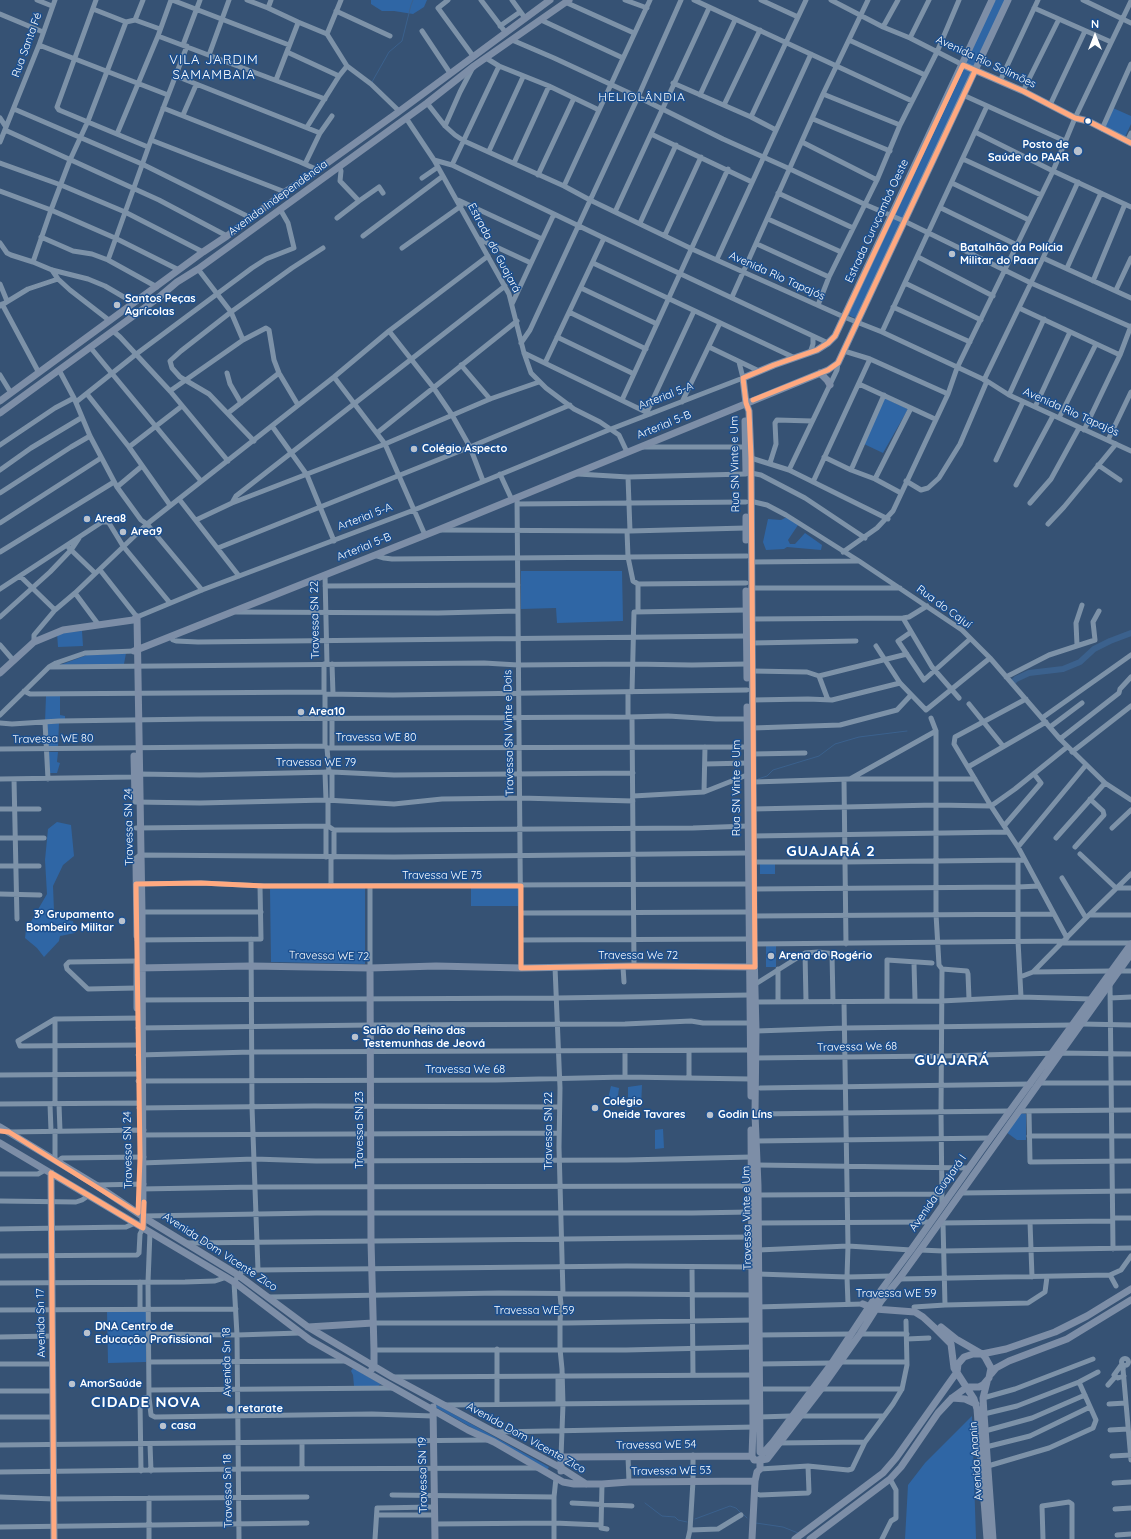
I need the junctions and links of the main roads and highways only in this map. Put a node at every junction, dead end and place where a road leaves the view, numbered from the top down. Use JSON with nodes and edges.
{"nodes":[{"id":1,"x":550,"y":0,"type":"edge"},
{"id":2,"x":992,"y":0,"type":"edge"},
{"id":3,"x":1008,"y":0,"type":"edge"},
{"id":4,"x":567,"y":1,"type":"edge"},
{"id":5,"x":492,"y":42,"type":"junction"},
{"id":6,"x":498,"y":49,"type":"junction"},
{"id":7,"x":963,"y":65,"type":"junction"},
{"id":8,"x":975,"y":70,"type":"junction"},
{"id":9,"x":1129,"y":142,"type":"edge"},
{"id":10,"x":305,"y":179,"type":"junction"},
{"id":11,"x":311,"y":187,"type":"junction"},
{"id":12,"x":820,"y":373,"type":"junction"},
{"id":13,"x":830,"y":385,"type":"road end"},
{"id":14,"x":0,"y":400,"type":"edge"},
{"id":15,"x":746,"y":402,"type":"junction"},
{"id":16,"x":0,"y":413,"type":"edge"},
{"id":17,"x":749,"y":462,"type":"junction"},
{"id":18,"x":748,"y":502,"type":"junction"},
{"id":19,"x":749,"y":572,"type":"junction"},
{"id":20,"x":749,"y":586,"type":"junction"},
{"id":21,"x":135,"y":619,"type":"joint"},
{"id":22,"x":750,"y":622,"type":"junction"},
{"id":23,"x":136,"y":650,"type":"junction"},
{"id":24,"x":0,"y":673,"type":"edge"},
{"id":25,"x":751,"y":732,"type":"junction"},
{"id":26,"x":750,"y":763,"type":"junction"},
{"id":27,"x":751,"y":887,"type":"junction"},
{"id":28,"x":1131,"y":943,"type":"edge"},
{"id":29,"x":1131,"y":954,"type":"edge"},
{"id":30,"x":139,"y":966,"type":"junction"},
{"id":31,"x":752,"y":967,"type":"junction"},
{"id":32,"x":370,"y":968,"type":"junction"},
{"id":33,"x":521,"y":968,"type":"joint"},
{"id":34,"x":751,"y":989,"type":"junction"},
{"id":35,"x":140,"y":1018,"type":"junction"},
{"id":36,"x":753,"y":1039,"type":"junction"},
{"id":37,"x":752,"y":1074,"type":"junction"},
{"id":38,"x":0,"y":1127,"type":"edge"},
{"id":39,"x":0,"y":1131,"type":"edge"},
{"id":40,"x":9,"y":1132,"type":"junction"},
{"id":41,"x":0,"y":1143,"type":"edge"},
{"id":42,"x":48,"y":1172,"type":"junction"},
{"id":43,"x":121,"y":1201,"type":"junction"},
{"id":44,"x":113,"y":1211,"type":"junction"},
{"id":45,"x":141,"y":1215,"type":"junction"},
{"id":46,"x":135,"y":1223,"type":"junction"},
{"id":47,"x":146,"y":1230,"type":"junction"},
{"id":48,"x":1131,"y":1289,"type":"edge"},
{"id":49,"x":755,"y":1294,"type":"junction"},
{"id":50,"x":1131,"y":1300,"type":"edge"},
{"id":51,"x":871,"y":1306,"type":"junction"},
{"id":52,"x":756,"y":1320,"type":"junction"},
{"id":53,"x":374,"y":1323,"type":"junction"},
{"id":54,"x":308,"y":1327,"type":"junction"},
{"id":55,"x":983,"y":1356,"type":"junction"},
{"id":56,"x":374,"y":1366,"type":"junction"},
{"id":57,"x":991,"y":1371,"type":"junction"},
{"id":58,"x":369,"y":1374,"type":"junction"},
{"id":59,"x":958,"y":1374,"type":"junction"},
{"id":60,"x":987,"y":1382,"type":"junction"},
{"id":61,"x":966,"y":1386,"type":"junction"},
{"id":62,"x":952,"y":1398,"type":"junction"},
{"id":63,"x":434,"y":1399,"type":"junction"},
{"id":64,"x":976,"y":1404,"type":"junction"},
{"id":65,"x":433,"y":1413,"type":"junction"},
{"id":66,"x":756,"y":1427,"type":"junction"},
{"id":67,"x":776,"y":1443,"type":"junction"},
{"id":68,"x":561,"y":1457,"type":"joint"},
{"id":69,"x":757,"y":1457,"type":"junction"},
{"id":70,"x":561,"y":1468,"type":"junction"},
{"id":71,"x":556,"y":1478,"type":"junction"},
{"id":72,"x":755,"y":1481,"type":"junction"},
{"id":73,"x":586,"y":1484,"type":"junction"},
{"id":74,"x":797,"y":1537,"type":"edge"},
{"id":75,"x":54,"y":1539,"type":"edge"},
{"id":76,"x":435,"y":1539,"type":"edge"},
{"id":77,"x":752,"y":1539,"type":"edge"},
{"id":78,"x":810,"y":1539,"type":"edge"},
{"id":79,"x":987,"y":1539,"type":"edge"},
{"id":80,"x":993,"y":1539,"type":"edge"}],
"edges":[{"from":1,"to":5,"type":"main road","name":"Avenida Independência"},
{"from":2,"to":7,"type":"main road","name":"Estrada Curuçambá Oeste"},
{"from":3,"to":8,"type":"main road"},
{"from":4,"to":6,"type":"main road","name":"Avenida Independência"},
{"from":5,"to":6,"type":"main road"},
{"from":5,"to":10,"type":"main road","name":"Avenida Independência"},
{"from":6,"to":11,"type":"main road","name":"Avenida Independência"},
{"from":7,"to":8,"type":"main road","name":"Avenida Rio Solimões"},
{"from":7,"to":15,"type":"main road","name":"Estrada Curuçambá Oeste"},
{"from":8,"to":9,"type":"main road","name":"Avenida Rio Solimões"},
{"from":8,"to":12,"type":"main road","name":"Arterial 5-B"},
{"from":10,"to":11,"type":"main road"},
{"from":10,"to":14,"type":"main road","name":"Avenida Independência"},
{"from":11,"to":16,"type":"main road","name":"Avenida Independência"},
{"from":12,"to":13,"type":"main road"},
{"from":12,"to":15,"type":"main road","name":"Arterial 5-B"},
{"from":15,"to":17,"type":"main road","name":"Rua SN Vinte e Um"},
{"from":15,"to":17,"type":"main road","name":"Rua SN Vinte e Um"},
{"from":15,"to":23,"type":"main road","name":"Arterial 5-B"},
{"from":17,"to":18,"type":"main road","name":"Rua SN Vinte e Um"},
{"from":18,"to":19,"type":"main road","name":"Rua SN Vinte e Um"},
{"from":18,"to":19,"type":"main road","name":"Rua SN Vinte e Um"},
{"from":19,"to":20,"type":"main road","name":"Rua SN Vinte e Um"},
{"from":20,"to":22,"type":"main road","name":"Rua SN Vinte e Um"},
{"from":20,"to":22,"type":"main road","name":"Rua SN Vinte e Um"},
{"from":21,"to":23,"type":"main road","name":"Travessa SN 24"},
{"from":21,"to":24,"type":"main road","name":"Arterial 5-A"},
{"from":22,"to":25,"type":"main road","name":"Rua SN Vinte e Um"},
{"from":22,"to":25,"type":"main road","name":"Rua SN Vinte e Um"},
{"from":23,"to":30,"type":"main road","name":"Travessa SN 24"},
{"from":25,"to":26,"type":"main road","name":"Rua SN Vinte e Um"},
{"from":26,"to":27,"type":"main road","name":"Rua SN Vinte e Um"},
{"from":26,"to":27,"type":"main road","name":"Rua SN Vinte e Um"},
{"from":27,"to":31,"type":"main road","name":"Rua SN Vinte e Um"},
{"from":28,"to":51,"type":"main road","name":"Avenida Guajará I"},
{"from":29,"to":51,"type":"main road","name":"Avenida Guajará I"},
{"from":30,"to":32,"type":"main road","name":"Travessa WE 72"},
{"from":30,"to":35,"type":"main road","name":"Travessa SN 24"},
{"from":30,"to":35,"type":"main road","name":"Travessa SN 24"},
{"from":31,"to":33,"type":"main road","name":"Travessa We 72"},
{"from":31,"to":34,"type":"main road","name":"Rua SN Vinte e Um"},
{"from":32,"to":33,"type":"main road","name":"Travessa WE 72"},
{"from":32,"to":53,"type":"main road","name":"Travessa SN 23"},
{"from":34,"to":36,"type":"main road","name":"Travessa Vinte e Um"},
{"from":34,"to":36,"type":"main road","name":"Travessa Vinte e Um"},
{"from":35,"to":45,"type":"main road","name":"Travessa SN 24"},
{"from":36,"to":37,"type":"main road","name":"Travessa Vinte e Um"},
{"from":37,"to":49,"type":"main road","name":"Travessa Vinte e Um"},
{"from":37,"to":49,"type":"main road","name":"Travessa Vinte e Um"},
{"from":38,"to":40,"type":"main road","name":"Avenida Dom Vicente Zico"},
{"from":39,"to":40,"type":"main road"},
{"from":40,"to":43,"type":"main road","name":"Avenida Dom Vicente Zico"},
{"from":41,"to":42,"type":"main road","name":"Avenida Dom Vicente Zico"},
{"from":42,"to":44,"type":"main road","name":"Avenida Dom Vicente Zico"},
{"from":42,"to":75,"type":"main road","name":"Avenida Sn 17"},
{"from":43,"to":44,"type":"main road"},
{"from":43,"to":45,"type":"main road","name":"Avenida Dom Vicente Zico"},
{"from":44,"to":46,"type":"main road","name":"Avenida Dom Vicente Zico"},
{"from":45,"to":46,"type":"main road","name":"Travessa SN 24"},
{"from":45,"to":47,"type":"main road","name":"Travessa SN 24"},
{"from":45,"to":54,"type":"main road","name":"Avenida Dom Vicente Zico"},
{"from":46,"to":47,"type":"main road","name":"Avenida Dom Vicente Zico"},
{"from":47,"to":58,"type":"main road","name":"Avenida Dom Vicente Zico"},
{"from":48,"to":55,"type":"main road"},
{"from":49,"to":52,"type":"main road","name":"Travessa Vinte e Um"},
{"from":50,"to":57,"type":"main road"},
{"from":51,"to":55,"type":"main road","name":"Travessa WE 59"},
{"from":51,"to":59,"type":"main road"},
{"from":51,"to":67,"type":"main road","name":"Avenida Guajará I"},
{"from":51,"to":67,"type":"main road","name":"Avenida Guajará I"},
{"from":52,"to":66,"type":"main road","name":"Travessa Vinte e Um"},
{"from":52,"to":66,"type":"main road","name":"Travessa Vinte e Um"},
{"from":53,"to":54,"type":"main road","name":"Travessa WE 59"},
{"from":53,"to":56,"type":"main road","name":"Travessa SN 23"},
{"from":54,"to":56,"type":"main road","name":"Avenida Dom Vicente Zico"},
{"from":55,"to":57,"type":"main road"},
{"from":55,"to":59,"type":"main road"},
{"from":56,"to":58,"type":"main road"},
{"from":56,"to":63,"type":"main road","name":"Avenida Dom Vicente Zico"},
{"from":57,"to":60,"type":"main road"},
{"from":58,"to":65,"type":"main road","name":"Avenida Dom Vicente Zico"},
{"from":59,"to":61,"type":"main road"},
{"from":59,"to":74,"type":"main road"},
{"from":60,"to":61,"type":"main road"},
{"from":60,"to":80,"type":"main road","name":"Avenida Ananin"},
{"from":61,"to":62,"type":"main road"},
{"from":61,"to":64,"type":"main road","name":"Avenida Ananin"},
{"from":62,"to":64,"type":"main road"},
{"from":62,"to":78,"type":"main road"},
{"from":63,"to":65,"type":"main road"},
{"from":63,"to":70,"type":"main road","name":"Avenida Dom Vicente Zico"},
{"from":64,"to":79,"type":"main road","name":"Avenida Ananin"},
{"from":65,"to":71,"type":"main road","name":"Avenida Dom Vicente Zico"},
{"from":65,"to":76,"type":"main road","name":"Travessa SN 19"},
{"from":66,"to":69,"type":"main road","name":"Travessa Vinte e Um"},
{"from":67,"to":69,"type":"main road","name":"Avenida Guajará I"},
{"from":68,"to":69,"type":"main road","name":"Travessa WE 54"},
{"from":68,"to":70,"type":"main road","name":"Travessa SN 22"},
{"from":69,"to":72,"type":"main road"},
{"from":70,"to":71,"type":"main road","name":"Travessa SN 22"},
{"from":70,"to":73,"type":"main road","name":"Avenida Dom Vicente Zico"},
{"from":71,"to":73,"type":"main road","name":"Avenida Dom Vicente Zico"},
{"from":72,"to":73,"type":"main road","name":"Travessa WE 53"},
{"from":72,"to":77,"type":"main road"}]}
